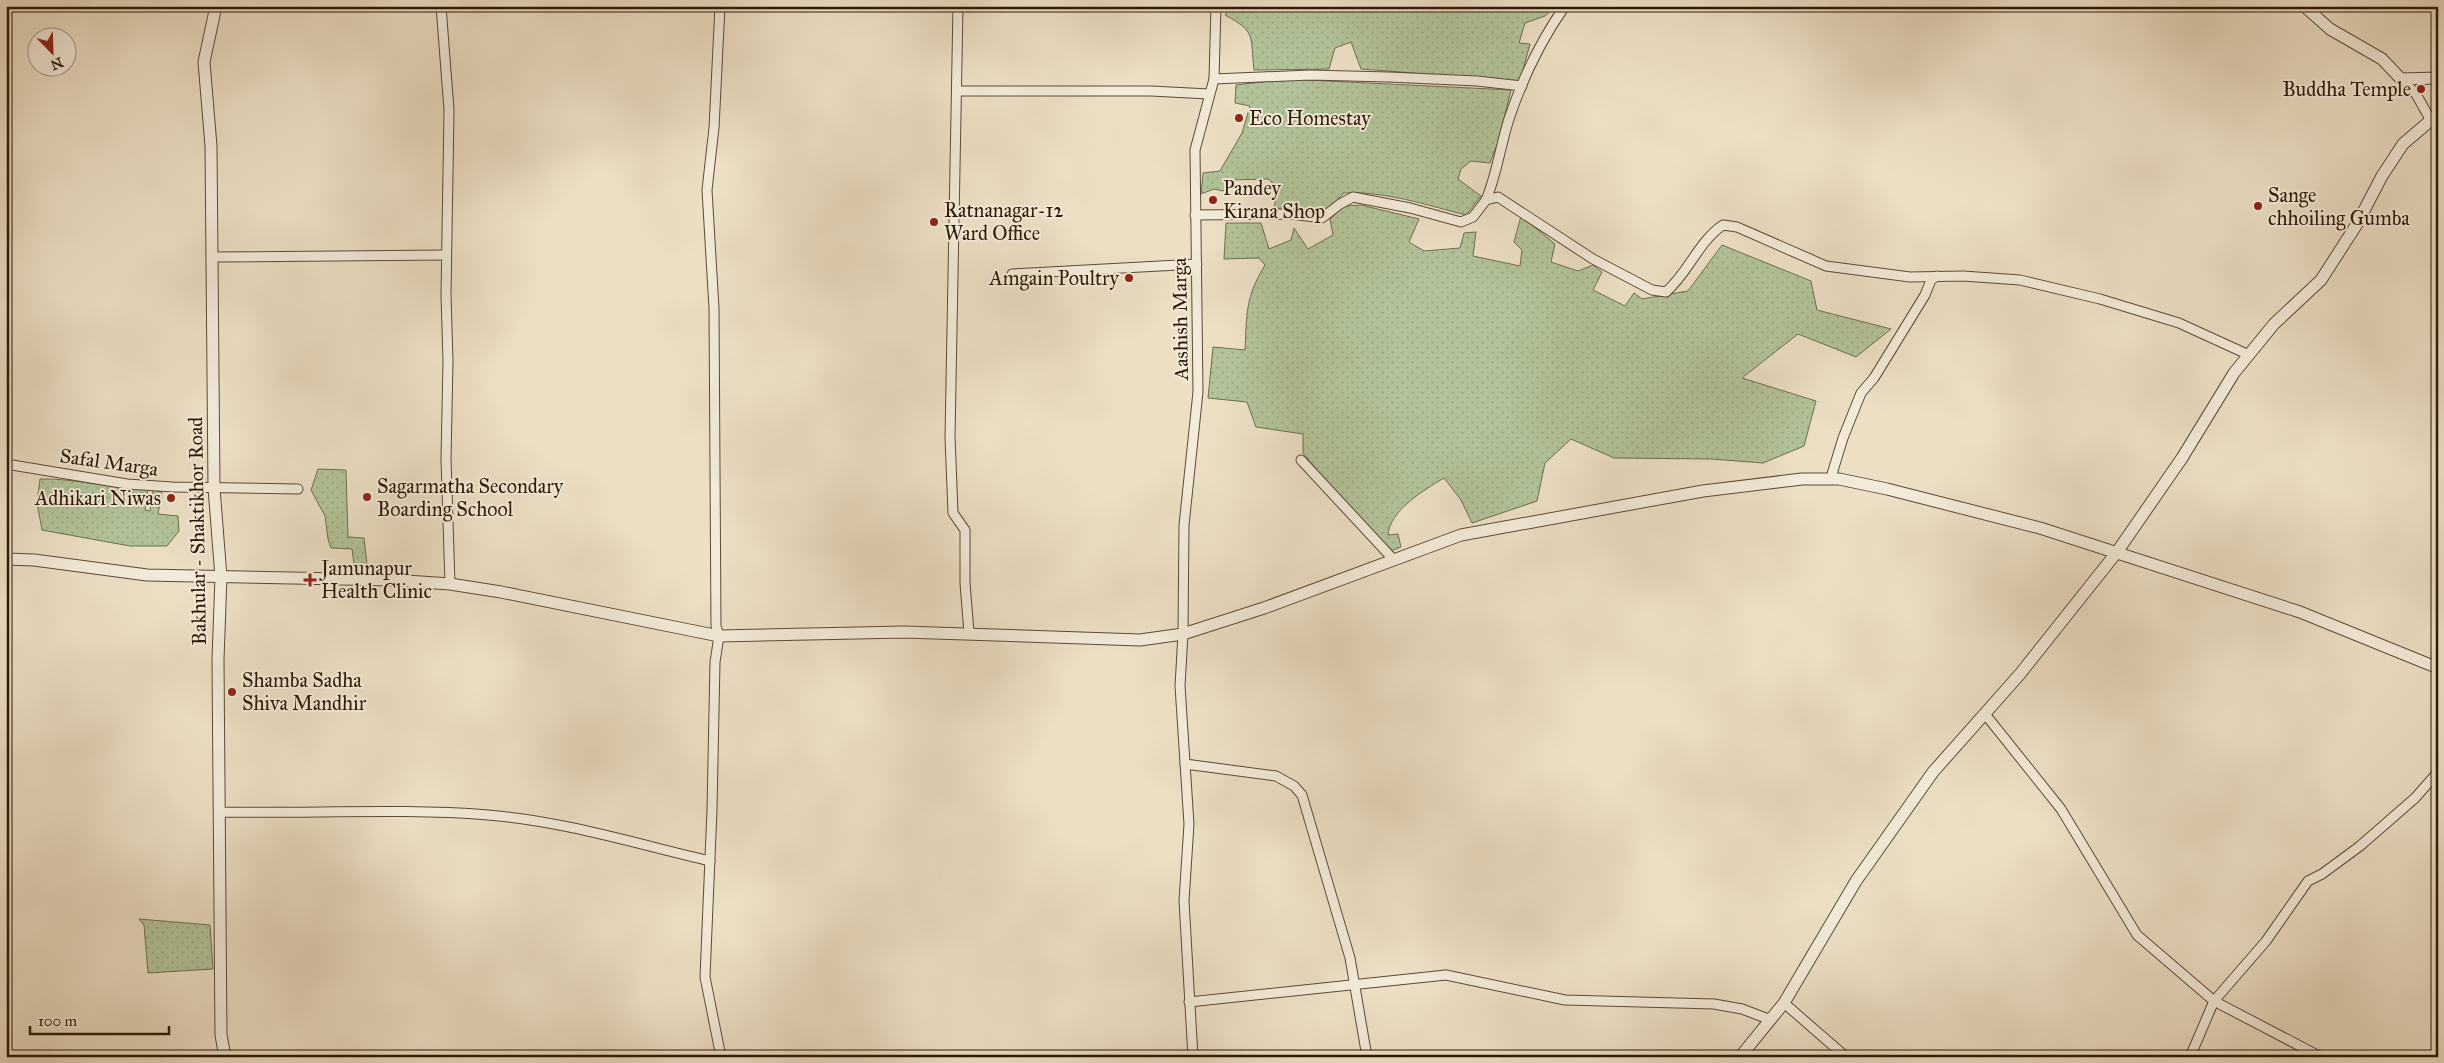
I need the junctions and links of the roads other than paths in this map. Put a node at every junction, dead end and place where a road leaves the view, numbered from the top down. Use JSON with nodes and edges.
{"nodes":[{"id":1,"x":216,"y":6,"type":"edge"},
{"id":2,"x":441,"y":6,"type":"edge"},
{"id":3,"x":720,"y":6,"type":"edge"},
{"id":4,"x":958,"y":6,"type":"edge"},
{"id":5,"x":1216,"y":6,"type":"edge"},
{"id":6,"x":1565,"y":6,"type":"edge"},
{"id":7,"x":2304,"y":6,"type":"edge"},
{"id":8,"x":2438,"y":78,"type":"edge"},
{"id":9,"x":1214,"y":79,"type":"junction"},
{"id":10,"x":2401,"y":79,"type":"junction"},
{"id":11,"x":1522,"y":86,"type":"junction"},
{"id":12,"x":958,"y":91,"type":"junction"},
{"id":13,"x":1209,"y":94,"type":"junction"},
{"id":14,"x":2434,"y":117,"type":"edge"},
{"id":15,"x":1486,"y":200,"type":"junction"},
{"id":16,"x":1195,"y":215,"type":"junction"},
{"id":17,"x":446,"y":255,"type":"junction"},
{"id":18,"x":213,"y":257,"type":"junction"},
{"id":19,"x":1197,"y":264,"type":"junction"},
{"id":20,"x":1012,"y":274,"type":"dead end"},
{"id":21,"x":1937,"y":276,"type":"junction"},
{"id":22,"x":2249,"y":355,"type":"junction"},
{"id":23,"x":1301,"y":460,"type":"dead end"},
{"id":24,"x":6,"y":464,"type":"edge"},
{"id":25,"x":1836,"y":479,"type":"junction"},
{"id":26,"x":214,"y":488,"type":"junction"},
{"id":27,"x":298,"y":489,"type":"dead end"},
{"id":28,"x":2117,"y":552,"type":"junction"},
{"id":29,"x":6,"y":559,"type":"edge"},
{"id":30,"x":1393,"y":559,"type":"junction"},
{"id":31,"x":221,"y":577,"type":"junction"},
{"id":32,"x":450,"y":584,"type":"junction"},
{"id":33,"x":969,"y":633,"type":"junction"},
{"id":34,"x":1183,"y":634,"type":"junction"},
{"id":35,"x":719,"y":636,"type":"junction"},
{"id":36,"x":2438,"y":668,"type":"edge"},
{"id":37,"x":1984,"y":714,"type":"junction"},
{"id":38,"x":1184,"y":764,"type":"junction"},
{"id":39,"x":2438,"y":772,"type":"edge"},
{"id":40,"x":219,"y":812,"type":"junction"},
{"id":41,"x":710,"y":861,"type":"junction"},
{"id":42,"x":1354,"y":983,"type":"junction"},
{"id":43,"x":2214,"y":1001,"type":"junction"},
{"id":44,"x":1189,"y":1002,"type":"junction"},
{"id":45,"x":1784,"y":1003,"type":"junction"},
{"id":46,"x":1771,"y":1020,"type":"junction"},
{"id":47,"x":225,"y":1057,"type":"edge"},
{"id":48,"x":721,"y":1057,"type":"edge"},
{"id":49,"x":1193,"y":1057,"type":"edge"},
{"id":50,"x":1367,"y":1057,"type":"edge"},
{"id":51,"x":1740,"y":1057,"type":"edge"},
{"id":52,"x":1846,"y":1057,"type":"edge"},
{"id":53,"x":2190,"y":1057,"type":"edge"},
{"id":54,"x":2321,"y":1057,"type":"edge"}],
"edges":[{"from":1,"to":18,"type":"street","name":"Bakhular - Shaktikhor Road"},
{"from":2,"to":17,"type":"street"},
{"from":3,"to":35,"type":"street"},
{"from":4,"to":12,"type":"street"},
{"from":5,"to":9,"type":"street","name":"Aashish Marga"},
{"from":6,"to":11,"type":"street"},
{"from":7,"to":10,"type":"street"},
{"from":8,"to":10,"type":"street"},
{"from":9,"to":11,"type":"street"},
{"from":9,"to":13,"type":"street","name":"Aashish Marga"},
{"from":10,"to":14,"type":"street"},
{"from":11,"to":15,"type":"street"},
{"from":12,"to":13,"type":"street"},
{"from":12,"to":33,"type":"street"},
{"from":13,"to":16,"type":"street","name":"Aashish Marga"},
{"from":14,"to":22,"type":"street"},
{"from":15,"to":16,"type":"street"},
{"from":15,"to":21,"type":"street"},
{"from":16,"to":19,"type":"street","name":"Aashish Marga"},
{"from":17,"to":18,"type":"street"},
{"from":17,"to":32,"type":"street"},
{"from":18,"to":26,"type":"street","name":"Bakhular - Shaktikhor Road"},
{"from":19,"to":20,"type":"street"},
{"from":19,"to":34,"type":"street","name":"Aashish Marga"},
{"from":21,"to":22,"type":"street"},
{"from":21,"to":25,"type":"street"},
{"from":22,"to":28,"type":"street"},
{"from":23,"to":30,"type":"street"},
{"from":24,"to":26,"type":"street","name":"Safal Marga"},
{"from":25,"to":28,"type":"street"},
{"from":25,"to":30,"type":"street"},
{"from":26,"to":27,"type":"street","name":"Safal Marga"},
{"from":26,"to":31,"type":"street","name":"Bakhular - Shaktikhor Road"},
{"from":28,"to":36,"type":"street"},
{"from":28,"to":37,"type":"street"},
{"from":29,"to":31,"type":"street"},
{"from":30,"to":34,"type":"street"},
{"from":31,"to":32,"type":"street"},
{"from":31,"to":40,"type":"street","name":"Bakhular - Shaktikhor Road"},
{"from":32,"to":35,"type":"street"},
{"from":33,"to":34,"type":"street"},
{"from":33,"to":35,"type":"street"},
{"from":34,"to":38,"type":"street","name":"Aashish Marga"},
{"from":35,"to":41,"type":"street"},
{"from":37,"to":43,"type":"street"},
{"from":37,"to":45,"type":"street"},
{"from":38,"to":42,"type":"street"},
{"from":38,"to":44,"type":"street","name":"Aashish Marga"},
{"from":39,"to":43,"type":"street"},
{"from":40,"to":41,"type":"street"},
{"from":40,"to":47,"type":"street","name":"Bakhular - Shaktikhor Road"},
{"from":41,"to":48,"type":"street"},
{"from":42,"to":44,"type":"street"},
{"from":42,"to":46,"type":"street"},
{"from":42,"to":50,"type":"street"},
{"from":43,"to":53,"type":"street"},
{"from":43,"to":54,"type":"street"},
{"from":44,"to":49,"type":"street","name":"Aashish Marga"},
{"from":45,"to":46,"type":"street"},
{"from":45,"to":52,"type":"street"},
{"from":46,"to":51,"type":"street"}]}
